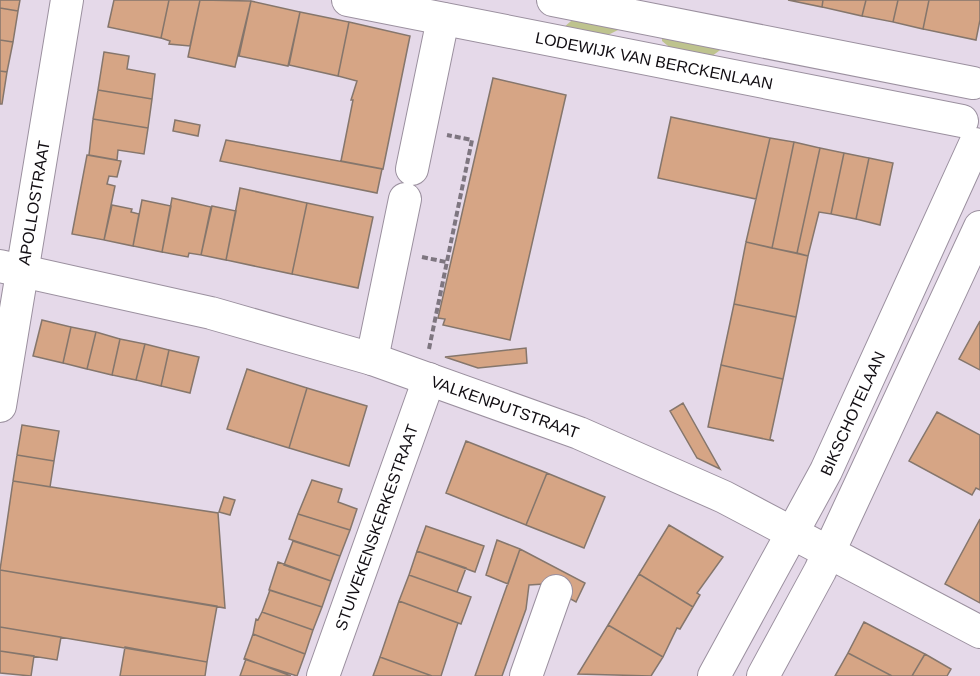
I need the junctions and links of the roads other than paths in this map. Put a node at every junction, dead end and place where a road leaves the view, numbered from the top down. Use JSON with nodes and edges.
{"nodes":[{"id":1,"x":67,"y":0,"type":"edge"},
{"id":2,"x":348,"y":0,"type":"edge"},
{"id":3,"x":553,"y":0,"type":"edge"},
{"id":4,"x":649,"y":10,"type":"edge"},
{"id":5,"x":443,"y":19,"type":"junction"},
{"id":6,"x":639,"y":59,"type":"junction"},
{"id":7,"x":977,"y":81,"type":"edge"},
{"id":8,"x":972,"y":138,"type":"edge"},
{"id":9,"x":980,"y":227,"type":"edge"},
{"id":10,"x":11,"y":268,"type":"edge"},
{"id":11,"x":372,"y":359,"type":"junction"},
{"id":12,"x":428,"y":368,"type":"junction"},
{"id":13,"x":0,"y":406,"type":"edge"},
{"id":14,"x":794,"y":532,"type":"junction"},
{"id":15,"x":827,"y":551,"type":"junction"},
{"id":16,"x":556,"y":591,"type":"dead end"},
{"id":17,"x":980,"y":632,"type":"edge"},
{"id":18,"x":323,"y":676,"type":"edge"},
{"id":19,"x":526,"y":676,"type":"edge"},
{"id":20,"x":714,"y":676,"type":"edge"},
{"id":21,"x":763,"y":676,"type":"edge"}],
"edges":[{"from":1,"to":10,"type":"street","name":"APOLLOSTRAAT"},
{"from":2,"to":5,"type":"street","name":"LODEWIJK VAN BERCKENLAAN"},
{"from":3,"to":4,"type":"street"},
{"from":4,"to":6,"type":"street"},
{"from":4,"to":7,"type":"street"},
{"from":5,"to":6,"type":"street","name":"LODEWIJK VAN BERCKENLAAN"},
{"from":5,"to":11,"type":"street"},
{"from":6,"to":8,"type":"street","name":"LODEWIJK VAN BERCKENLAAN"},
{"from":7,"to":8,"type":"street","name":"BIKSCHOTELAAN"},
{"from":8,"to":14,"type":"street","name":"BIKSCHOTELAAN"},
{"from":9,"to":15,"type":"street"},
{"from":10,"to":11,"type":"street","name":"VALKENPUTSTRAAT"},
{"from":10,"to":13,"type":"street","name":"APOLLOSTRAAT"},
{"from":11,"to":12,"type":"street","name":"VALKENPUTSTRAAT"},
{"from":12,"to":14,"type":"street","name":"VALKENPUTSTRAAT"},
{"from":12,"to":18,"type":"street","name":"STUIVEKENSKERKESTRAAT"},
{"from":14,"to":15,"type":"street","name":"VALKENPUTSTRAAT"},
{"from":14,"to":20,"type":"street","name":"BIKSCHOTELAAN"},
{"from":15,"to":17,"type":"street","name":"VALKENPUTSTRAAT"},
{"from":15,"to":21,"type":"street"},
{"from":16,"to":19,"type":"street"}]}
